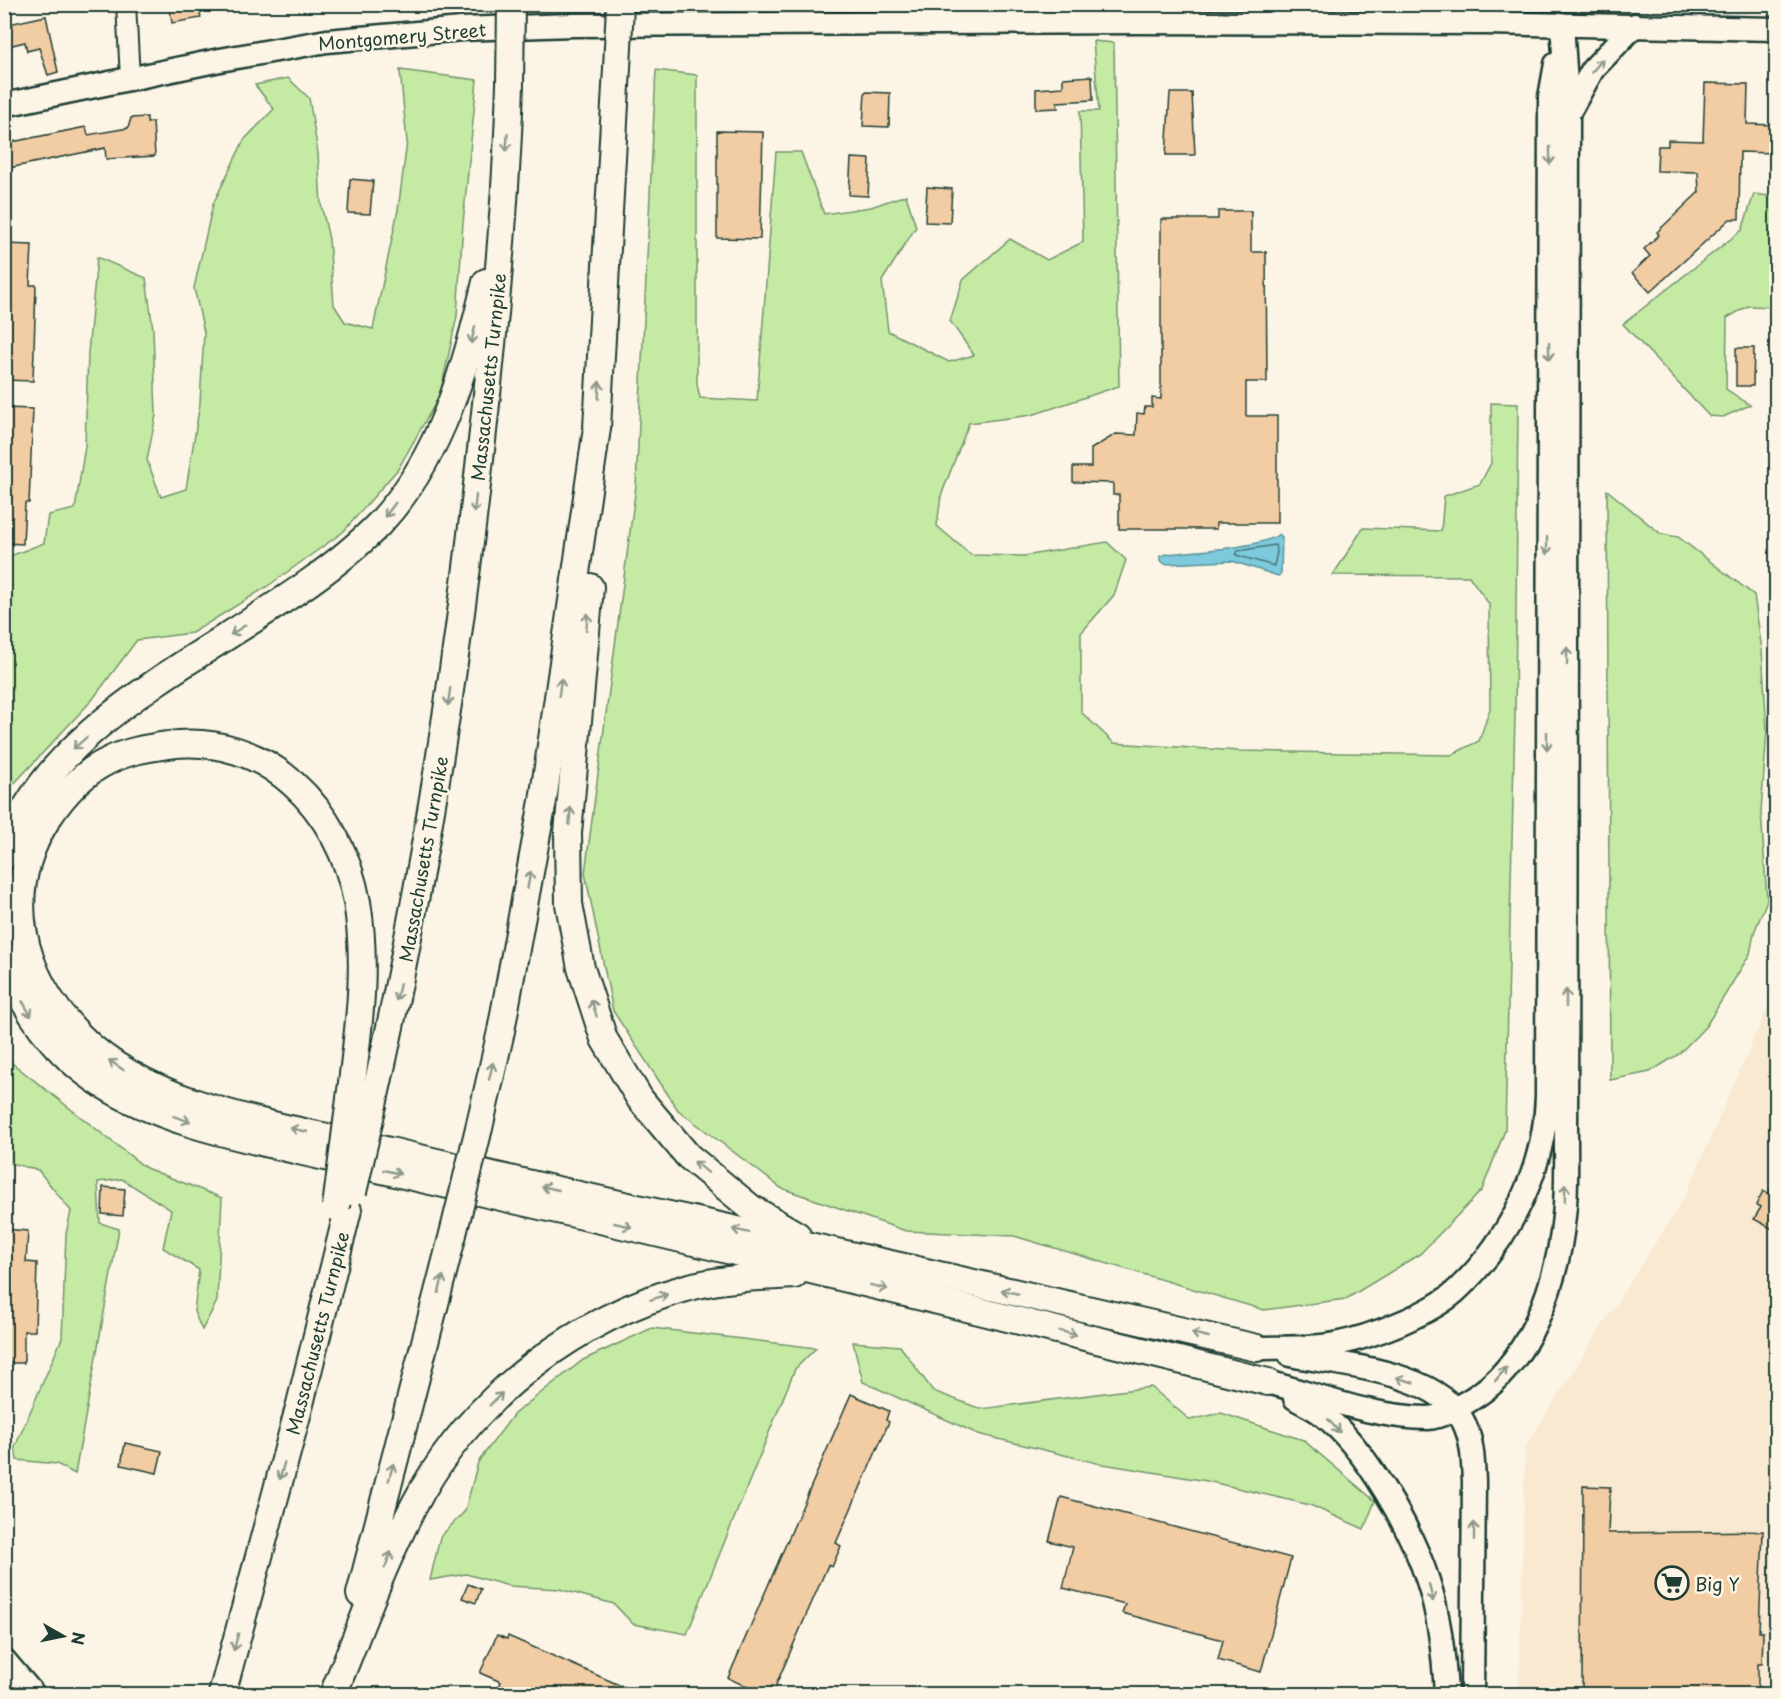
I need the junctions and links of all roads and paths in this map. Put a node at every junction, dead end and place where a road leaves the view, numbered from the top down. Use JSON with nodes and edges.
{"nodes":[{"id":1,"x":126,"y":4,"type":"edge"},
{"id":2,"x":511,"y":4,"type":"edge"},
{"id":3,"x":621,"y":4,"type":"edge"},
{"id":4,"x":1562,"y":24,"type":"junction"},
{"id":5,"x":1635,"y":25,"type":"junction"},
{"id":6,"x":1776,"y":28,"type":"edge"},
{"id":7,"x":130,"y":78,"type":"junction"},
{"id":8,"x":4,"y":105,"type":"edge"},
{"id":9,"x":1568,"y":114,"type":"junction"},
{"id":10,"x":502,"y":218,"type":"junction"},
{"id":11,"x":597,"y":428,"type":"junction"},
{"id":12,"x":4,"y":856,"type":"edge"},
{"id":13,"x":4,"y":955,"type":"edge"},
{"id":14,"x":362,"y":1102,"type":"junction"},
{"id":15,"x":818,"y":1248,"type":"junction"},
{"id":16,"x":822,"y":1274,"type":"junction"},
{"id":17,"x":1257,"y":1348,"type":"junction"},
{"id":18,"x":1268,"y":1382,"type":"junction"},
{"id":19,"x":1455,"y":1408,"type":"junction"},
{"id":20,"x":4,"y":1660,"type":"edge"},
{"id":21,"x":334,"y":1693,"type":"edge"},
{"id":22,"x":33,"y":1695,"type":"edge"},
{"id":23,"x":222,"y":1695,"type":"edge"},
{"id":24,"x":1446,"y":1695,"type":"edge"},
{"id":25,"x":1472,"y":1695,"type":"edge"}],
"edges":[{"from":1,"to":7,"type":"street"},
{"from":2,"to":10,"type":"highway","name":"Massachusetts Turnpike","one_way":true,"bridge":true},
{"from":11,"to":3,"type":"highway","one_way":true,"bridge":true},
{"from":4,"to":5,"type":"main road","name":"Montgomery Street"},
{"from":4,"to":7,"type":"main road","name":"Montgomery Street"},
{"from":4,"to":9,"type":"main road"},
{"from":4,"to":17,"type":"main road","one_way":true},
{"from":5,"to":6,"type":"main road","name":"Montgomery Street"},
{"from":9,"to":5,"type":"main road","one_way":true},
{"from":7,"to":8,"type":"main road","name":"Montgomery Street"},
{"from":19,"to":9,"type":"main road","one_way":true},
{"from":10,"to":12,"type":"highway","one_way":true},
{"from":10,"to":14,"type":"highway","name":"Massachusetts Turnpike","one_way":true},
{"from":15,"to":11,"type":"highway","one_way":true},
{"from":21,"to":11,"type":"highway","one_way":true,"bridge":true},
{"from":13,"to":16,"type":"highway","one_way":true},
{"from":15,"to":14,"type":"highway","one_way":true},
{"from":14,"to":23,"type":"highway","name":"Massachusetts Turnpike","one_way":true,"bridge":true},
{"from":17,"to":15,"type":"highway","one_way":true},
{"from":16,"to":18,"type":"highway","one_way":true},
{"from":21,"to":16,"type":"highway","one_way":true},
{"from":19,"to":17,"type":"main road","one_way":true},
{"from":18,"to":19,"type":"main road"},
{"from":18,"to":24,"type":"main road","one_way":true},
{"from":25,"to":19,"type":"main road","one_way":true},
{"from":20,"to":22,"type":"main road"}]}
